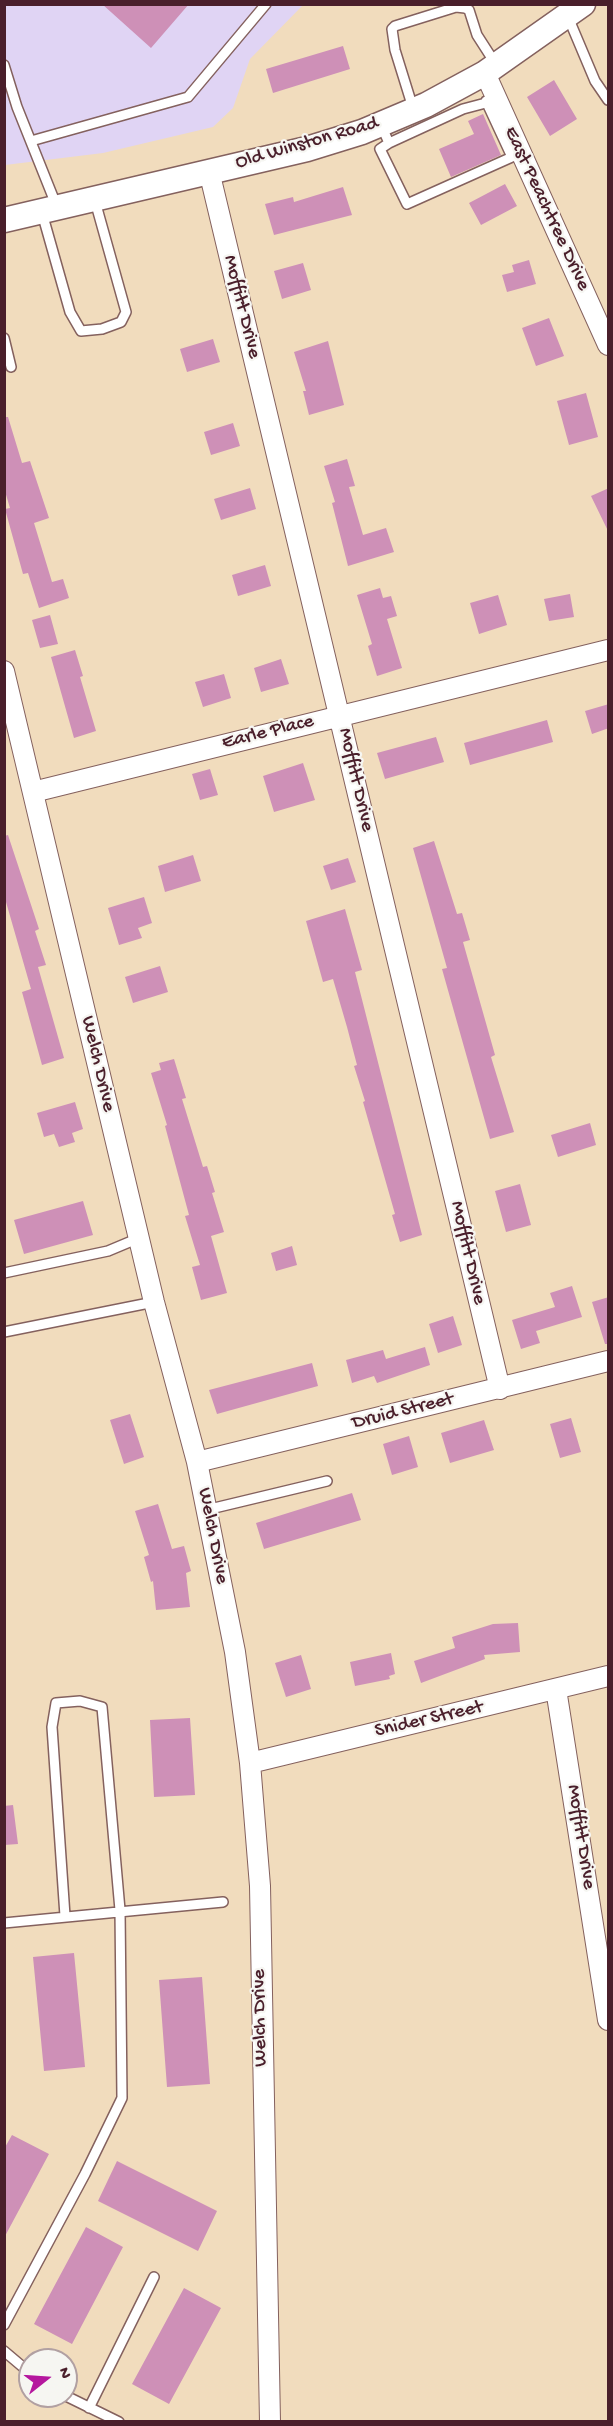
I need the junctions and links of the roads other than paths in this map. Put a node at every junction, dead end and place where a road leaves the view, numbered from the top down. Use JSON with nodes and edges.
{"nodes":[{"id":1,"x":266,"y":4,"type":"edge"},
{"id":2,"x":575,"y":11,"type":"edge"},
{"id":3,"x":4,"y":65,"type":"edge"},
{"id":4,"x":491,"y":69,"type":"junction"},
{"id":5,"x":609,"y":100,"type":"edge"},
{"id":6,"x":491,"y":101,"type":"junction"},
{"id":7,"x":414,"y":110,"type":"junction"},
{"id":8,"x":385,"y":133,"type":"junction"},
{"id":9,"x":32,"y":141,"type":"junction"},
{"id":10,"x":516,"y":155,"type":"junction"},
{"id":11,"x":209,"y":171,"type":"junction"},
{"id":12,"x":94,"y":198,"type":"junction"},
{"id":13,"x":49,"y":209,"type":"junction"},
{"id":14,"x":4,"y":220,"type":"edge"},
{"id":15,"x":4,"y":338,"type":"edge"},
{"id":16,"x":609,"y":345,"type":"edge"},
{"id":17,"x":11,"y":367,"type":"dead end"},
{"id":18,"x":609,"y":650,"type":"edge"},
{"id":19,"x":4,"y":671,"type":"edge"},
{"id":20,"x":340,"y":715,"type":"junction"},
{"id":21,"x":33,"y":792,"type":"junction"},
{"id":22,"x":139,"y":1238,"type":"junction"},
{"id":23,"x":4,"y":1273,"type":"edge"},
{"id":24,"x":154,"y":1302,"type":"junction"},
{"id":25,"x":4,"y":1332,"type":"edge"},
{"id":26,"x":609,"y":1361,"type":"edge"},
{"id":27,"x":500,"y":1389,"type":"junction"},
{"id":28,"x":197,"y":1462,"type":"junction"},
{"id":29,"x":327,"y":1481,"type":"dead end"},
{"id":30,"x":206,"y":1510,"type":"junction"},
{"id":31,"x":609,"y":1676,"type":"edge"},
{"id":32,"x":556,"y":1689,"type":"junction"},
{"id":33,"x":250,"y":1762,"type":"junction"},
{"id":34,"x":223,"y":1902,"type":"dead end"},
{"id":35,"x":120,"y":1910,"type":"junction"},
{"id":36,"x":65,"y":1916,"type":"junction"},
{"id":37,"x":4,"y":1923,"type":"edge"},
{"id":38,"x":609,"y":2020,"type":"edge"},
{"id":39,"x":154,"y":2277,"type":"dead end"},
{"id":40,"x":4,"y":2325,"type":"edge"},
{"id":41,"x":4,"y":2351,"type":"edge"},
{"id":42,"x":18,"y":2363,"type":"edge"},
{"id":43,"x":78,"y":2402,"type":"edge"},
{"id":44,"x":89,"y":2408,"type":"junction"},
{"id":45,"x":119,"y":2421,"type":"edge"},
{"id":46,"x":270,"y":2421,"type":"edge"}],
"edges":[{"from":1,"to":9,"type":"lane"},
{"from":2,"to":4,"type":"street","name":"Old Winston Road"},
{"from":2,"to":5,"type":"lane"},
{"from":3,"to":9,"type":"lane"},
{"from":4,"to":6,"type":"street","name":"East Peachtree Drive"},
{"from":4,"to":7,"type":"street","name":"Old Winston Road"},
{"from":4,"to":7,"type":"lane"},
{"from":6,"to":8,"type":"lane"},
{"from":6,"to":10,"type":"street","name":"East Peachtree Drive"},
{"from":7,"to":8,"type":"street","name":"Old Winston Road"},
{"from":8,"to":10,"type":"lane"},
{"from":8,"to":11,"type":"street","name":"Old Winston Road"},
{"from":9,"to":13,"type":"lane"},
{"from":10,"to":16,"type":"street","name":"East Peachtree Drive"},
{"from":11,"to":12,"type":"street","name":"Old Winston Road"},
{"from":11,"to":20,"type":"street","name":"Moffitt Drive"},
{"from":12,"to":13,"type":"street","name":"Old Winston Road"},
{"from":12,"to":13,"type":"lane"},
{"from":13,"to":14,"type":"street","name":"Old Winston Road"},
{"from":15,"to":17,"type":"lane"},
{"from":18,"to":20,"type":"street","name":"Earle Place"},
{"from":19,"to":21,"type":"street","name":"Welch Drive"},
{"from":20,"to":21,"type":"street","name":"Earle Place"},
{"from":20,"to":27,"type":"street","name":"Moffitt Drive"},
{"from":21,"to":22,"type":"street","name":"Welch Drive"},
{"from":22,"to":23,"type":"lane"},
{"from":22,"to":24,"type":"street","name":"Welch Drive"},
{"from":24,"to":25,"type":"lane"},
{"from":24,"to":28,"type":"street","name":"Welch Drive"},
{"from":26,"to":27,"type":"street","name":"Druid Street"},
{"from":27,"to":28,"type":"street","name":"Druid Street"},
{"from":28,"to":30,"type":"street","name":"Welch Drive"},
{"from":29,"to":30,"type":"lane"},
{"from":30,"to":33,"type":"street","name":"Welch Drive"},
{"from":31,"to":32,"type":"street","name":"Snider Street"},
{"from":32,"to":33,"type":"street","name":"Snider Street"},
{"from":32,"to":38,"type":"street","name":"Moffitt Drive"},
{"from":33,"to":46,"type":"street","name":"Welch Drive"},
{"from":34,"to":35,"type":"lane"},
{"from":35,"to":36,"type":"lane"},
{"from":35,"to":36,"type":"lane"},
{"from":35,"to":40,"type":"lane"},
{"from":36,"to":37,"type":"lane"},
{"from":39,"to":44,"type":"lane"},
{"from":41,"to":42,"type":"lane"},
{"from":43,"to":44,"type":"lane"},
{"from":44,"to":45,"type":"lane"}]}
